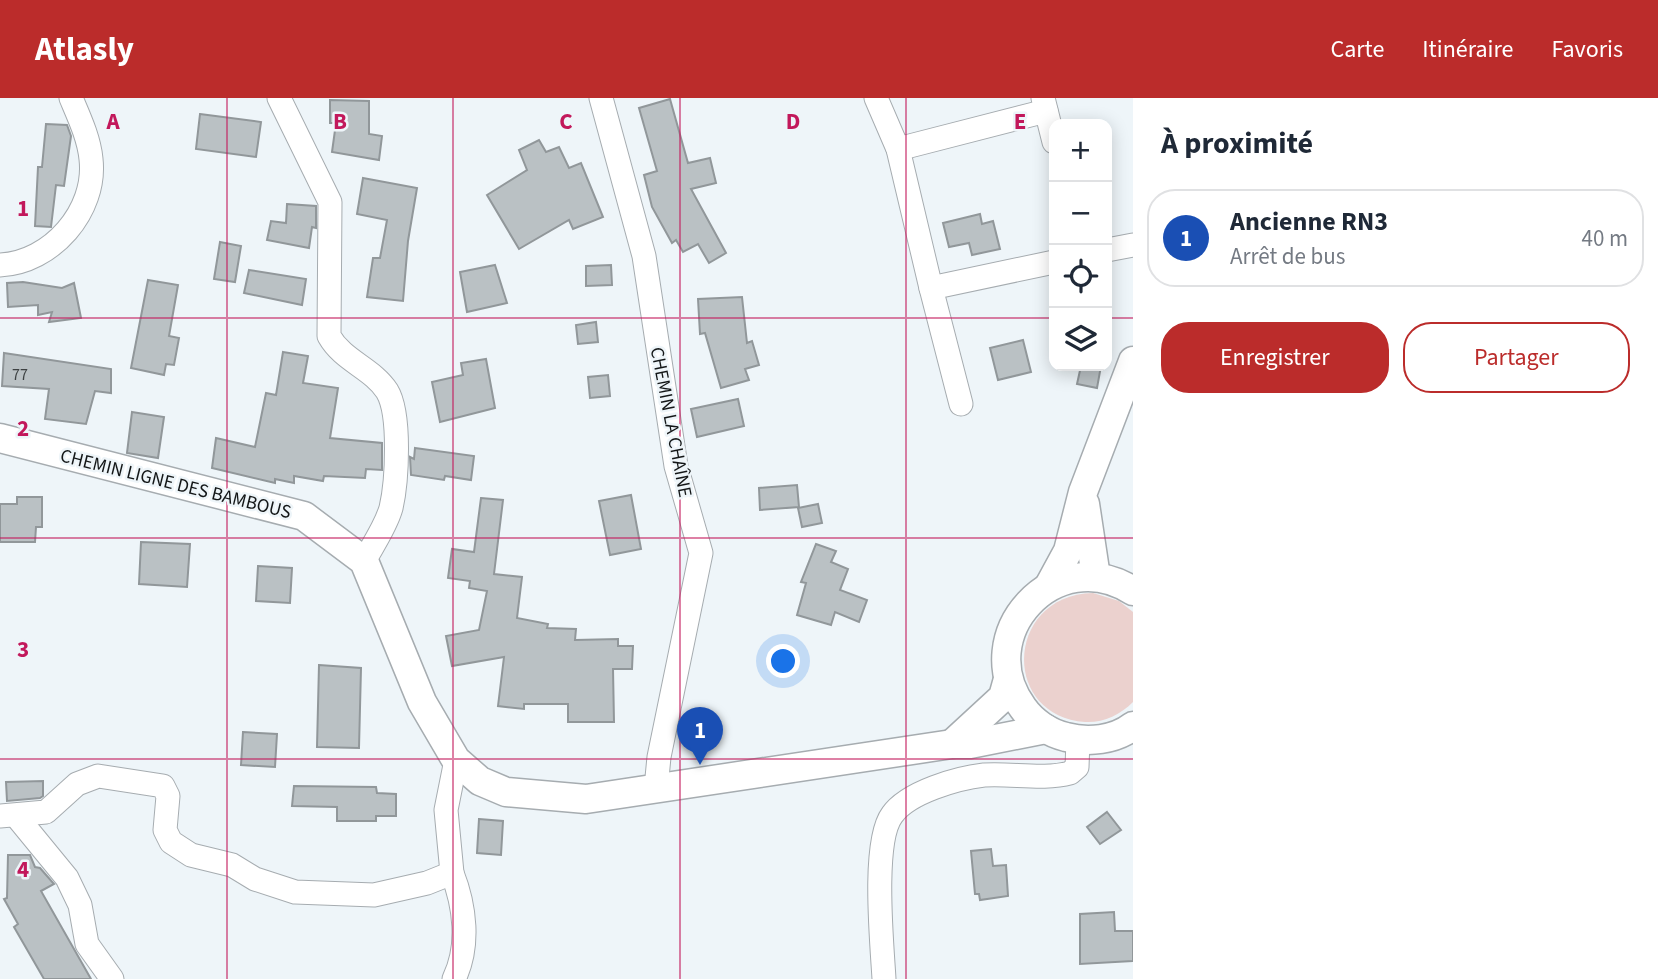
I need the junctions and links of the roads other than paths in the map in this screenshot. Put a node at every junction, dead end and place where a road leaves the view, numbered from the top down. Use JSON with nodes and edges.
{"nodes":[{"id":1,"x":71,"y":98,"type":"edge"},
{"id":2,"x":279,"y":98,"type":"edge"},
{"id":3,"x":601,"y":98,"type":"edge"},
{"id":4,"x":876,"y":98,"type":"edge"},
{"id":5,"x":1045,"y":105,"type":"edge"},
{"id":6,"x":898,"y":149,"type":"junction"},
{"id":7,"x":1133,"y":245,"type":"edge"},
{"id":8,"x":1112,"y":249,"type":"edge"},
{"id":9,"x":1049,"y":263,"type":"edge"},
{"id":10,"x":0,"y":265,"type":"edge"},
{"id":11,"x":931,"y":288,"type":"junction"},
{"id":12,"x":1133,"y":361,"type":"edge"},
{"id":13,"x":961,"y":404,"type":"dead end"},
{"id":14,"x":0,"y":438,"type":"edge"},
{"id":15,"x":1083,"y":492,"type":"junction"},
{"id":16,"x":364,"y":561,"type":"junction"},
{"id":17,"x":1096,"y":577,"type":"junction"},
{"id":18,"x":1049,"y":586,"type":"junction"},
{"id":19,"x":1133,"y":591,"type":"edge"},
{"id":20,"x":1008,"y":679,"type":"junction"},
{"id":21,"x":1046,"y":729,"type":"junction"},
{"id":22,"x":1131,"y":729,"type":"edge"},
{"id":23,"x":1077,"y":740,"type":"junction"},
{"id":24,"x":952,"y":744,"type":"junction"},
{"id":25,"x":456,"y":760,"type":"junction"},
{"id":26,"x":656,"y":788,"type":"junction"},
{"id":27,"x":9,"y":816,"type":"edge"},
{"id":28,"x":452,"y":873,"type":"junction"},
{"id":29,"x":112,"y":979,"type":"edge"},
{"id":30,"x":454,"y":979,"type":"edge"},
{"id":31,"x":884,"y":979,"type":"edge"}],
"edges":[{"from":1,"to":10,"type":"street"},
{"from":2,"to":16,"type":"street"},
{"from":3,"to":26,"type":"street","name":"CHEMIN LA CHAÎNE"},
{"from":4,"to":6,"type":"street"},
{"from":5,"to":6,"type":"street"},
{"from":6,"to":11,"type":"street"},
{"from":7,"to":8,"type":"street"},
{"from":9,"to":11,"type":"street"},
{"from":11,"to":13,"type":"street"},
{"from":12,"to":15,"type":"main road"},
{"from":14,"to":16,"type":"main road","name":"CHEMIN LIGNE DES BAMBOUS"},
{"from":15,"to":17,"type":"main road"},
{"from":15,"to":18,"type":"main road"},
{"from":16,"to":25,"type":"main road"},
{"from":17,"to":18,"type":"main road"},
{"from":17,"to":19,"type":"main road"},
{"from":18,"to":20,"type":"main road"},
{"from":20,"to":21,"type":"main road"},
{"from":20,"to":24,"type":"main road"},
{"from":21,"to":23,"type":"main road"},
{"from":21,"to":24,"type":"main road"},
{"from":22,"to":23,"type":"main road"},
{"from":23,"to":31,"type":"street"},
{"from":24,"to":26,"type":"main road"},
{"from":25,"to":26,"type":"main road"},
{"from":25,"to":28,"type":"street"},
{"from":27,"to":28,"type":"street"},
{"from":27,"to":29,"type":"street"},
{"from":28,"to":30,"type":"street"}]}
